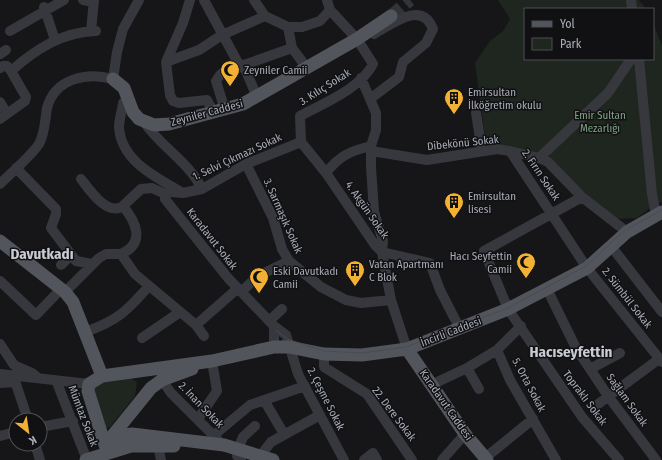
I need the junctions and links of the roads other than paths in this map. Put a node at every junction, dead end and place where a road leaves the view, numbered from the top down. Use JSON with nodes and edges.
{"nodes":[{"id":1,"x":64,"y":0,"type":"edge"},
{"id":2,"x":83,"y":0,"type":"edge"},
{"id":3,"x":139,"y":0,"type":"edge"},
{"id":4,"x":190,"y":0,"type":"edge"},
{"id":5,"x":204,"y":0,"type":"edge"},
{"id":6,"x":254,"y":0,"type":"edge"},
{"id":7,"x":94,"y":1,"type":"edge"},
{"id":8,"x":328,"y":5,"type":"edge"},
{"id":9,"x":45,"y":8,"type":"junction"},
{"id":10,"x":389,"y":14,"type":"tunnel mouth"},
{"id":11,"x":265,"y":16,"type":"junction"},
{"id":12,"x":288,"y":27,"type":"junction"},
{"id":13,"x":10,"y":30,"type":"dead end"},
{"id":14,"x":222,"y":35,"type":"junction"},
{"id":15,"x":56,"y":40,"type":"junction"},
{"id":16,"x":358,"y":41,"type":"junction"},
{"id":17,"x":292,"y":48,"type":"junction"},
{"id":18,"x":630,"y":60,"type":"edge"},
{"id":19,"x":639,"y":60,"type":"edge"},
{"id":20,"x":166,"y":62,"type":"junction"},
{"id":21,"x":239,"y":64,"type":"junction"},
{"id":22,"x":0,"y":68,"type":"edge"},
{"id":23,"x":307,"y":68,"type":"junction"},
{"id":24,"x":11,"y":71,"type":"junction"},
{"id":25,"x":362,"y":78,"type":"junction"},
{"id":26,"x":113,"y":79,"type":"junction"},
{"id":27,"x":257,"y":97,"type":"junction"},
{"id":28,"x":370,"y":99,"type":"junction"},
{"id":29,"x":0,"y":102,"type":"edge"},
{"id":30,"x":123,"y":103,"type":"dead end"},
{"id":31,"x":220,"y":112,"type":"junction"},
{"id":32,"x":476,"y":113,"type":"dead end"},
{"id":33,"x":3,"y":116,"type":"edge"},
{"id":34,"x":144,"y":122,"type":"junction"},
{"id":35,"x":301,"y":142,"type":"junction"},
{"id":36,"x":371,"y":149,"type":"junction"},
{"id":37,"x":510,"y":150,"type":"junction"},
{"id":38,"x":482,"y":151,"type":"junction"},
{"id":39,"x":539,"y":158,"type":"junction"},
{"id":40,"x":246,"y":164,"type":"junction"},
{"id":41,"x":16,"y":168,"type":"junction"},
{"id":42,"x":326,"y":173,"type":"junction"},
{"id":43,"x":81,"y":179,"type":"dead end"},
{"id":44,"x":0,"y":184,"type":"edge"},
{"id":45,"x":202,"y":189,"type":"junction"},
{"id":46,"x":183,"y":193,"type":"junction"},
{"id":47,"x":165,"y":194,"type":"junction"},
{"id":48,"x":582,"y":196,"type":"junction"},
{"id":49,"x":123,"y":206,"type":"junction"},
{"id":50,"x":552,"y":214,"type":"junction"},
{"id":51,"x":659,"y":214,"type":"edge"},
{"id":52,"x":627,"y":232,"type":"junction"},
{"id":53,"x":0,"y":241,"type":"edge"},
{"id":54,"x":612,"y":246,"type":"junction"},
{"id":55,"x":382,"y":252,"type":"junction"},
{"id":56,"x":121,"y":254,"type":"junction"},
{"id":57,"x":71,"y":255,"type":"junction"},
{"id":58,"x":289,"y":261,"type":"junction"},
{"id":59,"x":92,"y":264,"type":"junction"},
{"id":60,"x":61,"y":265,"type":"dead end"},
{"id":61,"x":587,"y":268,"type":"junction"},
{"id":62,"x":0,"y":281,"type":"edge"},
{"id":63,"x":149,"y":286,"type":"junction"},
{"id":64,"x":547,"y":289,"type":"junction"},
{"id":65,"x":239,"y":290,"type":"junction"},
{"id":66,"x":63,"y":291,"type":"junction"},
{"id":67,"x":391,"y":300,"type":"junction"},
{"id":68,"x":282,"y":309,"type":"dead end"},
{"id":69,"x":508,"y":309,"type":"junction"},
{"id":70,"x":180,"y":312,"type":"junction"},
{"id":71,"x":662,"y":312,"type":"edge"},
{"id":72,"x":271,"y":323,"type":"junction"},
{"id":73,"x":196,"y":325,"type":"junction"},
{"id":74,"x":521,"y":326,"type":"junction"},
{"id":75,"x":460,"y":329,"type":"junction"},
{"id":76,"x":86,"y":332,"type":"junction"},
{"id":77,"x":204,"y":336,"type":"dead end"},
{"id":78,"x":142,"y":338,"type":"dead end"},
{"id":79,"x":0,"y":344,"type":"edge"},
{"id":80,"x":274,"y":347,"type":"junction"},
{"id":81,"x":289,"y":348,"type":"junction"},
{"id":82,"x":407,"y":349,"type":"junction"},
{"id":83,"x":497,"y":350,"type":"junction"},
{"id":84,"x":620,"y":353,"type":"dead end"},
{"id":85,"x":324,"y":354,"type":"junction"},
{"id":86,"x":212,"y":361,"type":"junction"},
{"id":87,"x":661,"y":361,"type":"edge"},
{"id":88,"x":467,"y":368,"type":"junction"},
{"id":89,"x":590,"y":370,"type":"junction"},
{"id":90,"x":122,"y":373,"type":"junction"},
{"id":91,"x":0,"y":374,"type":"edge"},
{"id":92,"x":102,"y":376,"type":"junction"},
{"id":93,"x":14,"y":379,"type":"junction"},
{"id":94,"x":38,"y":379,"type":"junction"},
{"id":95,"x":56,"y":380,"type":"junction"},
{"id":96,"x":162,"y":380,"type":"junction"},
{"id":97,"x":0,"y":383,"type":"edge"},
{"id":98,"x":89,"y":384,"type":"junction"},
{"id":99,"x":431,"y":385,"type":"junction"},
{"id":100,"x":304,"y":386,"type":"junction"},
{"id":101,"x":479,"y":389,"type":"dead end"},
{"id":102,"x":608,"y":396,"type":"junction"},
{"id":103,"x":264,"y":400,"type":"junction"},
{"id":104,"x":140,"y":401,"type":"junction"},
{"id":105,"x":594,"y":407,"type":"dead end"},
{"id":106,"x":25,"y":412,"type":"edge"},
{"id":107,"x":320,"y":415,"type":"junction"},
{"id":108,"x":127,"y":418,"type":"junction"},
{"id":109,"x":198,"y":419,"type":"junction"},
{"id":110,"x":533,"y":419,"type":"junction"},
{"id":111,"x":73,"y":421,"type":"junction"},
{"id":112,"x":48,"y":426,"type":"edge"},
{"id":113,"x":255,"y":426,"type":"dead end"},
{"id":114,"x":132,"y":434,"type":"junction"},
{"id":115,"x":284,"y":434,"type":"junction"},
{"id":116,"x":465,"y":434,"type":"junction"},
{"id":117,"x":213,"y":436,"type":"junction"},
{"id":118,"x":105,"y":445,"type":"junction"},
{"id":119,"x":224,"y":445,"type":"junction"},
{"id":120,"x":158,"y":446,"type":"junction"},
{"id":121,"x":118,"y":450,"type":"junction"},
{"id":122,"x":241,"y":456,"type":"edge"},
{"id":123,"x":662,"y":457,"type":"edge"},
{"id":124,"x":267,"y":458,"type":"edge"},
{"id":125,"x":90,"y":459,"type":"edge"},
{"id":126,"x":486,"y":459,"type":"edge"},
{"id":127,"x":161,"y":460,"type":"edge"},
{"id":128,"x":344,"y":460,"type":"edge"},
{"id":129,"x":364,"y":460,"type":"edge"},
{"id":130,"x":378,"y":460,"type":"edge"},
{"id":131,"x":412,"y":460,"type":"edge"},
{"id":132,"x":442,"y":460,"type":"edge"},
{"id":133,"x":556,"y":460,"type":"edge"},
{"id":134,"x":619,"y":460,"type":"edge"},
{"id":135,"x":656,"y":460,"type":"edge"}],
"edges":[{"from":1,"to":9,"type":"street"},
{"from":2,"to":7,"type":"street"},
{"from":3,"to":26,"type":"street"},
{"from":4,"to":20,"type":"street"},
{"from":5,"to":14,"type":"street"},
{"from":6,"to":11,"type":"street"},
{"from":7,"to":15,"type":"street"},
{"from":8,"to":12,"type":"street"},
{"from":8,"to":16,"type":"street"},
{"from":9,"to":13,"type":"street"},
{"from":9,"to":15,"type":"street"},
{"from":10,"to":16,"type":"main road","name":"Zeyniler Caddesi"},
{"from":11,"to":12,"type":"street"},
{"from":11,"to":14,"type":"street"},
{"from":12,"to":17,"type":"street"},
{"from":14,"to":20,"type":"street"},
{"from":14,"to":21,"type":"street"},
{"from":15,"to":24,"type":"street"},
{"from":16,"to":23,"type":"main road","name":"Zeyniler Caddesi"},
{"from":16,"to":25,"type":"street","name":"3. Kılıç Sokak"},
{"from":16,"to":28,"type":"street"},
{"from":17,"to":21,"type":"street"},
{"from":17,"to":23,"type":"street"},
{"from":18,"to":39,"type":"street"},
{"from":19,"to":51,"type":"street"},
{"from":20,"to":31,"type":"street"},
{"from":21,"to":27,"type":"street"},
{"from":21,"to":31,"type":"street"},
{"from":22,"to":24,"type":"street"},
{"from":23,"to":27,"type":"main road","name":"Zeyniler Caddesi"},
{"from":24,"to":33,"type":"street"},
{"from":25,"to":28,"type":"street"},
{"from":25,"to":35,"type":"street","name":"3. Kılıç Sokak"},
{"from":26,"to":34,"type":"main road"},
{"from":26,"to":41,"type":"street"},
{"from":27,"to":31,"type":"main road","name":"Zeyniler Caddesi"},
{"from":28,"to":36,"type":"street"},
{"from":29,"to":33,"type":"street"},
{"from":30,"to":46,"type":"street","name":"1. Selvi Çıkmazı Sokak"},
{"from":31,"to":34,"type":"main road","name":"Zeyniler Caddesi"},
{"from":32,"to":38,"type":"street"},
{"from":34,"to":45,"type":"street"},
{"from":35,"to":40,"type":"street","name":"1. Selvi Çıkmazı Sokak"},
{"from":35,"to":42,"type":"street","name":"4. Akgün Sokak"},
{"from":36,"to":38,"type":"street","name":"Dibekönü Sokak"},
{"from":36,"to":42,"type":"street"},
{"from":36,"to":55,"type":"street"},
{"from":37,"to":38,"type":"street","name":"Dibekönü Sokak"},
{"from":37,"to":39,"type":"street","name":"Dibekönü Sokak"},
{"from":37,"to":50,"type":"street","name":"2. Fırın Sokak"},
{"from":39,"to":48,"type":"street","name":"Dibekönü Sokak"},
{"from":40,"to":45,"type":"street","name":"1. Selvi Çıkmazı Sokak"},
{"from":40,"to":58,"type":"street","name":"3. Sarmaşık Sokak"},
{"from":41,"to":44,"type":"street"},
{"from":41,"to":57,"type":"street"},
{"from":42,"to":55,"type":"street","name":"4. Akgün Sokak"},
{"from":43,"to":49,"type":"street"},
{"from":45,"to":46,"type":"street","name":"1. Selvi Çıkmazı Sokak"},
{"from":46,"to":47,"type":"street"},
{"from":47,"to":49,"type":"street"},
{"from":47,"to":65,"type":"street","name":"Karadavut Sokak"},
{"from":48,"to":50,"type":"street","name":"2. Fırın Sokak"},
{"from":48,"to":52,"type":"street","name":"Dibekönü Sokak"},
{"from":49,"to":56,"type":"street"},
{"from":50,"to":61,"type":"street","name":"2. Fırın Sokak"},
{"from":50,"to":69,"type":"street","name":"Topraklı Sokak"},
{"from":51,"to":52,"type":"main road","name":"İncirli Caddesi"},
{"from":52,"to":54,"type":"main road","name":"İncirli Caddesi"},
{"from":53,"to":66,"type":"main road"},
{"from":54,"to":61,"type":"main road","name":"İncirli Caddesi"},
{"from":54,"to":71,"type":"street"},
{"from":55,"to":67,"type":"street","name":"4. Akgün Sokak"},
{"from":55,"to":75,"type":"street"},
{"from":56,"to":59,"type":"street"},
{"from":56,"to":63,"type":"street"},
{"from":57,"to":59,"type":"street"},
{"from":57,"to":60,"type":"street"},
{"from":58,"to":65,"type":"street"},
{"from":58,"to":67,"type":"street","name":"3. Sarmaşık Sokak"},
{"from":59,"to":66,"type":"street"},
{"from":61,"to":64,"type":"main road","name":"İncirli Caddesi"},
{"from":61,"to":87,"type":"street","name":"2. Sümbül Sokak"},
{"from":62,"to":66,"type":"street"},
{"from":63,"to":70,"type":"street"},
{"from":63,"to":76,"type":"street"},
{"from":64,"to":69,"type":"main road","name":"İncirli Caddesi"},
{"from":64,"to":89,"type":"street","name":"Sağlam Sokak"},
{"from":65,"to":72,"type":"street","name":"Karadavut Sokak"},
{"from":65,"to":73,"type":"street"},
{"from":66,"to":76,"type":"main road"},
{"from":67,"to":82,"type":"street","name":"4. Akgün Sokak"},
{"from":68,"to":72,"type":"street"},
{"from":69,"to":74,"type":"street","name":"Topraklı Sokak"},
{"from":69,"to":75,"type":"main road","name":"İncirli Caddesi"},
{"from":70,"to":73,"type":"street"},
{"from":70,"to":78,"type":"street"},
{"from":72,"to":80,"type":"street"},
{"from":72,"to":81,"type":"street","name":"Karadavut Sokak"},
{"from":73,"to":77,"type":"street"},
{"from":74,"to":83,"type":"street"},
{"from":74,"to":134,"type":"street","name":"Topraklı Sokak"},
{"from":75,"to":82,"type":"main road","name":"İncirli Caddesi"},
{"from":76,"to":92,"type":"main road"},
{"from":79,"to":94,"type":"street"},
{"from":80,"to":81,"type":"main road","name":"İncirli Caddesi"},
{"from":80,"to":86,"type":"main road","name":"İncirli Caddesi"},
{"from":81,"to":85,"type":"main road","name":"İncirli Caddesi"},
{"from":81,"to":100,"type":"street","name":"2. Çeşme Sokak"},
{"from":82,"to":85,"type":"main road","name":"İncirli Caddesi"},
{"from":82,"to":99,"type":"main road","name":"Karadavut Caddesi"},
{"from":83,"to":88,"type":"street"},
{"from":83,"to":110,"type":"street","name":"5. Orta Sokak"},
{"from":84,"to":89,"type":"street"},
{"from":85,"to":131,"type":"street","name":"22. Dere Sokak"},
{"from":86,"to":90,"type":"main road"},
{"from":86,"to":96,"type":"main road"},
{"from":86,"to":109,"type":"street"},
{"from":87,"to":102,"type":"street"},
{"from":88,"to":99,"type":"street"},
{"from":88,"to":101,"type":"street"},
{"from":89,"to":102,"type":"street","name":"Sağlam Sokak"},
{"from":90,"to":92,"type":"main road"},
{"from":90,"to":104,"type":"main road"},
{"from":91,"to":93,"type":"street"},
{"from":92,"to":98,"type":"main road"},
{"from":93,"to":94,"type":"street"},
{"from":93,"to":97,"type":"street"},
{"from":93,"to":106,"type":"street"},
{"from":94,"to":95,"type":"street"},
{"from":95,"to":98,"type":"street"},
{"from":95,"to":111,"type":"street","name":"Mümtaz Sokak"},
{"from":96,"to":104,"type":"main road"},
{"from":96,"to":109,"type":"street","name":"2. İnan Sokak"},
{"from":98,"to":118,"type":"main road"},
{"from":99,"to":116,"type":"main road","name":"Karadavut Caddesi"},
{"from":100,"to":103,"type":"street"},
{"from":100,"to":107,"type":"street","name":"2. Çeşme Sokak"},
{"from":102,"to":105,"type":"street"},
{"from":102,"to":135,"type":"street","name":"Sağlam Sokak"},
{"from":103,"to":115,"type":"street"},
{"from":103,"to":117,"type":"street"},
{"from":104,"to":108,"type":"main road"},
{"from":107,"to":115,"type":"street"},
{"from":107,"to":128,"type":"street","name":"2. Çeşme Sokak"},
{"from":108,"to":114,"type":"main road"},
{"from":108,"to":118,"type":"main road"},
{"from":109,"to":117,"type":"street","name":"2. İnan Sokak"},
{"from":110,"to":126,"type":"street"},
{"from":110,"to":133,"type":"street","name":"5. Orta Sokak"},
{"from":111,"to":112,"type":"street"},
{"from":111,"to":125,"type":"street","name":"Mümtaz Sokak"},
{"from":113,"to":122,"type":"street"},
{"from":114,"to":118,"type":"main road"},
{"from":114,"to":119,"type":"main road"},
{"from":115,"to":124,"type":"street"},
{"from":116,"to":126,"type":"main road","name":"Karadavut Caddesi"},
{"from":116,"to":132,"type":"street"},
{"from":117,"to":119,"type":"street","name":"2. İnan Sokak"},
{"from":118,"to":121,"type":"main road"},
{"from":118,"to":125,"type":"main road"},
{"from":119,"to":122,"type":"main road"},
{"from":120,"to":121,"type":"main road"},
{"from":120,"to":122,"type":"main road"},
{"from":120,"to":127,"type":"street"},
{"from":121,"to":125,"type":"main road"},
{"from":122,"to":124,"type":"main road"},
{"from":123,"to":135,"type":"street"},
{"from":129,"to":130,"type":"street"}]}
